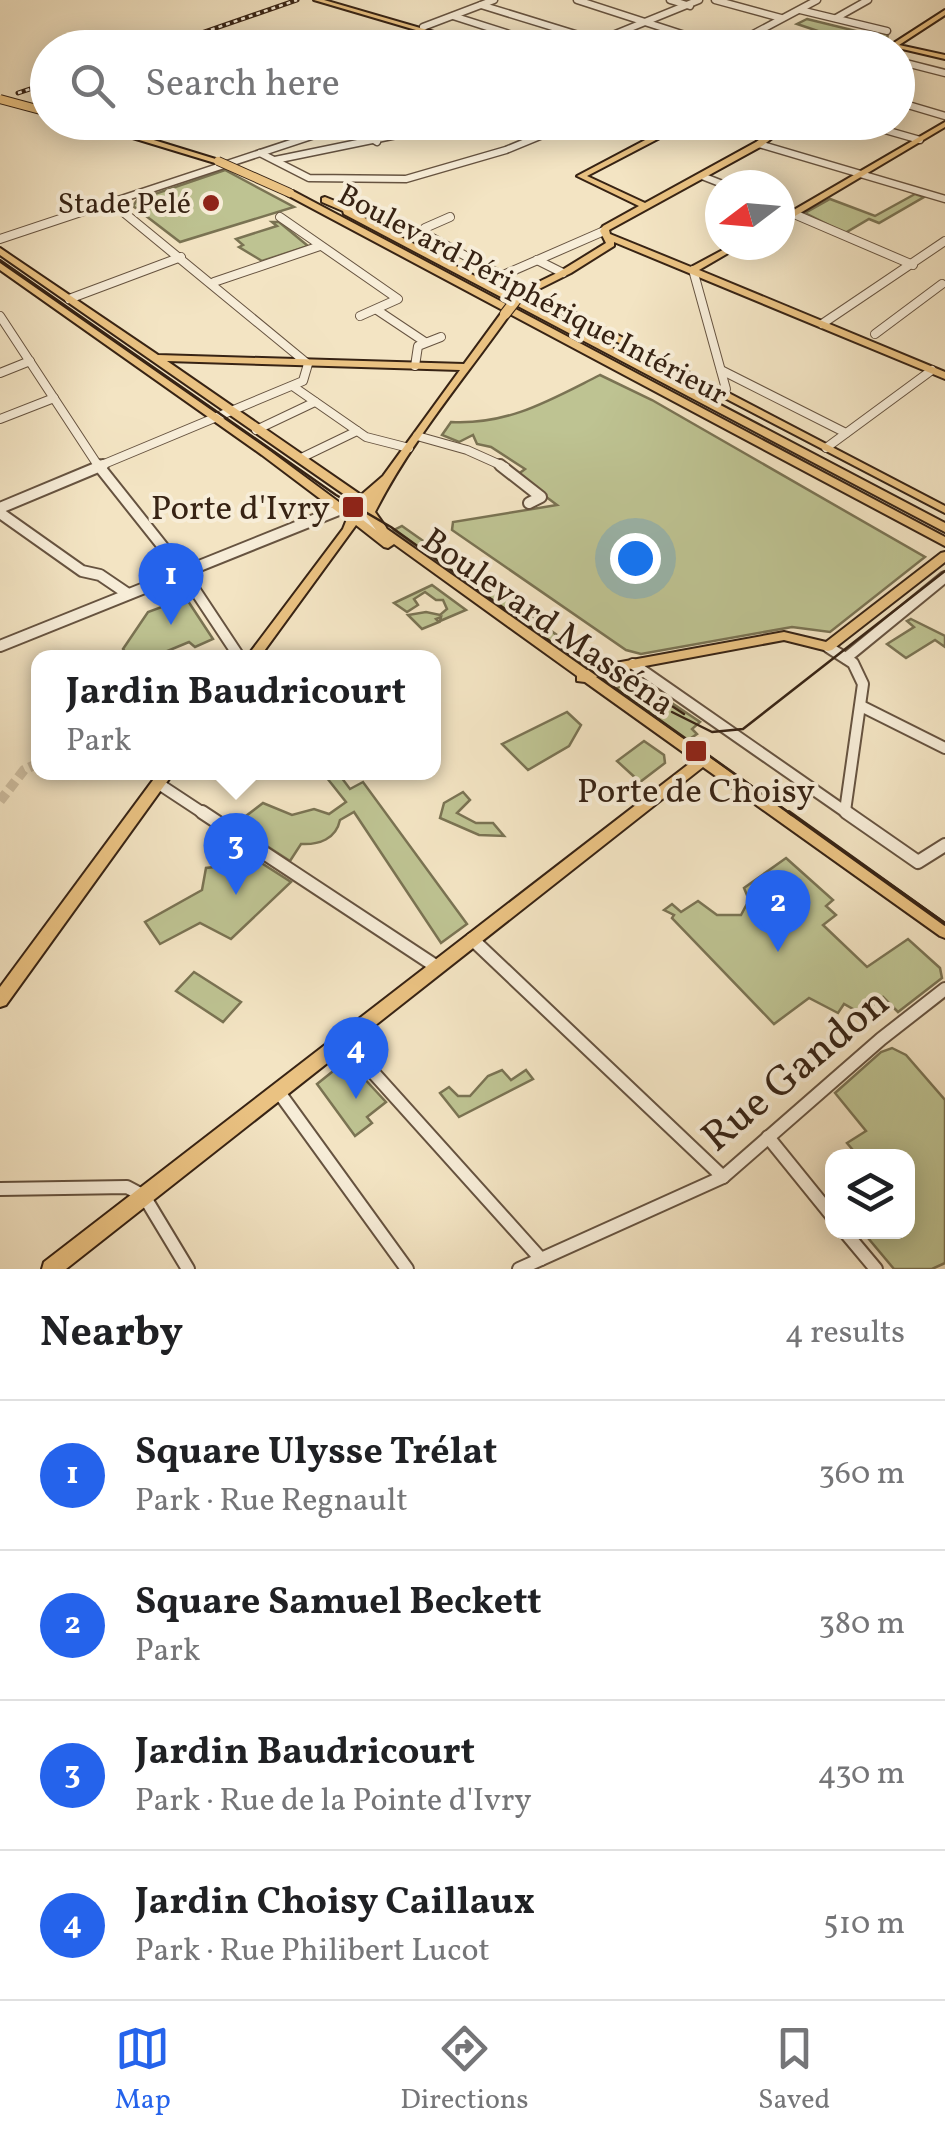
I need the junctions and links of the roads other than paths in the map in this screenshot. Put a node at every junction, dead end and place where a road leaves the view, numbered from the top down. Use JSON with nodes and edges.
{"nodes":[{"id":1,"x":316,"y":0,"type":"edge"},
{"id":2,"x":494,"y":0,"type":"edge"},
{"id":3,"x":576,"y":0,"type":"edge"},
{"id":4,"x":601,"y":0,"type":"edge"},
{"id":5,"x":670,"y":0,"type":"edge"},
{"id":6,"x":699,"y":0,"type":"edge"},
{"id":7,"x":716,"y":0,"type":"edge"},
{"id":8,"x":816,"y":0,"type":"edge"},
{"id":9,"x":868,"y":0,"type":"edge"},
{"id":10,"x":591,"y":4,"type":"junction"},
{"id":11,"x":481,"y":5,"type":"junction"},
{"id":12,"x":689,"y":5,"type":"junction"},
{"id":13,"x":799,"y":10,"type":"junction"},
{"id":14,"x":945,"y":12,"type":"edge"},
{"id":15,"x":453,"y":16,"type":"junction"},
{"id":16,"x":835,"y":18,"type":"junction"},
{"id":17,"x":782,"y":19,"type":"junction"},
{"id":18,"x":646,"y":22,"type":"junction"},
{"id":19,"x":423,"y":27,"type":"junction"},
{"id":20,"x":432,"y":30,"type":"edge"},
{"id":21,"x":497,"y":30,"type":"edge"},
{"id":22,"x":561,"y":30,"type":"edge"},
{"id":23,"x":627,"y":30,"type":"edge"},
{"id":24,"x":670,"y":30,"type":"edge"},
{"id":25,"x":760,"y":30,"type":"edge"},
{"id":26,"x":883,"y":30,"type":"edge"},
{"id":27,"x":915,"y":31,"type":"edge"},
{"id":28,"x":915,"y":51,"type":"edge"},
{"id":29,"x":945,"y":57,"type":"edge"},
{"id":30,"x":915,"y":65,"type":"edge"},
{"id":31,"x":945,"y":73,"type":"edge"},
{"id":32,"x":0,"y":95,"type":"edge"},
{"id":33,"x":30,"y":103,"type":"edge"},
{"id":34,"x":915,"y":107,"type":"edge"},
{"id":35,"x":945,"y":116,"type":"edge"},
{"id":36,"x":945,"y":124,"type":"edge"},
{"id":37,"x":915,"y":139,"type":"edge"},
{"id":38,"x":146,"y":140,"type":"edge"},
{"id":39,"x":171,"y":140,"type":"edge"},
{"id":40,"x":300,"y":140,"type":"edge"},
{"id":41,"x":374,"y":140,"type":"edge"},
{"id":42,"x":385,"y":140,"type":"edge"},
{"id":43,"x":531,"y":140,"type":"edge"},
{"id":44,"x":649,"y":140,"type":"edge"},
{"id":45,"x":765,"y":140,"type":"edge"},
{"id":46,"x":920,"y":140,"type":"junction"},
{"id":47,"x":377,"y":142,"type":"junction"},
{"id":48,"x":759,"y":144,"type":"junction"},
{"id":49,"x":262,"y":152,"type":"junction"},
{"id":50,"x":276,"y":160,"type":"junction"},
{"id":51,"x":863,"y":175,"type":"junction"},
{"id":52,"x":702,"y":176,"type":"junction"},
{"id":53,"x":705,"y":177,"type":"edge"},
{"id":54,"x":945,"y":188,"type":"edge"},
{"id":55,"x":934,"y":196,"type":"junction"},
{"id":56,"x":945,"y":199,"type":"edge"},
{"id":57,"x":111,"y":202,"type":"junction"},
{"id":58,"x":321,"y":204,"type":"junction"},
{"id":59,"x":100,"y":206,"type":"junction"},
{"id":60,"x":645,"y":206,"type":"junction"},
{"id":61,"x":795,"y":214,"type":"joint"},
{"id":62,"x":128,"y":216,"type":"junction"},
{"id":63,"x":280,"y":217,"type":"dead end"},
{"id":64,"x":450,"y":217,"type":"dead end"},
{"id":65,"x":606,"y":234,"type":"junction"},
{"id":66,"x":0,"y":239,"type":"edge"},
{"id":67,"x":945,"y":241,"type":"edge"},
{"id":68,"x":320,"y":246,"type":"junction"},
{"id":69,"x":635,"y":246,"type":"junction"},
{"id":70,"x":0,"y":251,"type":"edge"},
{"id":71,"x":181,"y":257,"type":"junction"},
{"id":72,"x":537,"y":260,"type":"junction"},
{"id":73,"x":715,"y":260,"type":"edge"},
{"id":74,"x":914,"y":264,"type":"junction"},
{"id":75,"x":0,"y":266,"type":"edge"},
{"id":76,"x":563,"y":273,"type":"junction"},
{"id":77,"x":694,"y":274,"type":"junction"},
{"id":78,"x":501,"y":276,"type":"junction"},
{"id":79,"x":214,"y":282,"type":"junction"},
{"id":80,"x":944,"y":283,"type":"edge"},
{"id":81,"x":523,"y":293,"type":"junction"},
{"id":82,"x":69,"y":299,"type":"junction"},
{"id":83,"x":551,"y":307,"type":"joint"},
{"id":84,"x":380,"y":308,"type":"junction"},
{"id":85,"x":0,"y":316,"type":"edge"},
{"id":86,"x":360,"y":316,"type":"dead end"},
{"id":87,"x":504,"y":316,"type":"junction"},
{"id":88,"x":822,"y":324,"type":"junction"},
{"id":89,"x":870,"y":338,"type":"junction"},
{"id":90,"x":154,"y":358,"type":"junction"},
{"id":91,"x":190,"y":360,"type":"junction"},
{"id":92,"x":30,"y":361,"type":"junction"},
{"id":93,"x":308,"y":364,"type":"junction"},
{"id":94,"x":415,"y":366,"type":"junction"},
{"id":95,"x":468,"y":367,"type":"junction"},
{"id":96,"x":170,"y":368,"type":"junction"},
{"id":97,"x":721,"y":370,"type":"junction"},
{"id":98,"x":932,"y":370,"type":"junction"},
{"id":99,"x":0,"y":374,"type":"edge"},
{"id":100,"x":156,"y":374,"type":"junction"},
{"id":101,"x":945,"y":376,"type":"edge"},
{"id":102,"x":294,"y":387,"type":"junction"},
{"id":103,"x":54,"y":398,"type":"junction"},
{"id":104,"x":314,"y":402,"type":"junction"},
{"id":105,"x":714,"y":405,"type":"junction"},
{"id":106,"x":230,"y":411,"type":"junction"},
{"id":107,"x":216,"y":417,"type":"junction"},
{"id":108,"x":0,"y":420,"type":"edge"},
{"id":109,"x":256,"y":430,"type":"junction"},
{"id":110,"x":357,"y":431,"type":"junction"},
{"id":111,"x":846,"y":433,"type":"junction"},
{"id":112,"x":418,"y":436,"type":"junction"},
{"id":113,"x":409,"y":448,"type":"junction"},
{"id":114,"x":826,"y":448,"type":"junction"},
{"id":115,"x":301,"y":458,"type":"junction"},
{"id":116,"x":99,"y":467,"type":"junction"},
{"id":117,"x":529,"y":503,"type":"dead end"},
{"id":118,"x":354,"y":510,"type":"junction"},
{"id":119,"x":945,"y":510,"type":"edge"},
{"id":120,"x":0,"y":511,"type":"edge"},
{"id":121,"x":945,"y":528,"type":"edge"},
{"id":122,"x":945,"y":542,"type":"edge"},
{"id":123,"x":941,"y":559,"type":"edge"},
{"id":124,"x":183,"y":572,"type":"junction"},
{"id":125,"x":945,"y":576,"type":"edge"},
{"id":126,"x":128,"y":594,"type":"junction"},
{"id":127,"x":0,"y":646,"type":"edge"},
{"id":128,"x":828,"y":647,"type":"junction"},
{"id":129,"x":235,"y":650,"type":"edge"},
{"id":130,"x":258,"y":650,"type":"edge"},
{"id":131,"x":846,"y":658,"type":"junction"},
{"id":132,"x":633,"y":664,"type":"junction"},
{"id":133,"x":583,"y":677,"type":"junction"},
{"id":134,"x":861,"y":706,"type":"junction"},
{"id":135,"x":945,"y":748,"type":"edge"},
{"id":136,"x":701,"y":762,"type":"junction"},
{"id":137,"x":162,"y":780,"type":"edge"},
{"id":138,"x":166,"y":780,"type":"edge"},
{"id":139,"x":845,"y":811,"type":"junction"},
{"id":140,"x":945,"y":845,"type":"edge"},
{"id":141,"x":945,"y":932,"type":"edge"},
{"id":142,"x":472,"y":939,"type":"junction"},
{"id":143,"x":945,"y":943,"type":"edge"},
{"id":144,"x":437,"y":966,"type":"junction"},
{"id":145,"x":945,"y":989,"type":"edge"},
{"id":146,"x":0,"y":1000,"type":"edge"},
{"id":147,"x":344,"y":1040,"type":"junction"},
{"id":148,"x":278,"y":1092,"type":"junction"},
{"id":149,"x":768,"y":1137,"type":"junction"},
{"id":150,"x":723,"y":1176,"type":"junction"},
{"id":151,"x":0,"y":1189,"type":"edge"},
{"id":152,"x":144,"y":1196,"type":"junction"},
{"id":153,"x":825,"y":1207,"type":"edge"},
{"id":154,"x":852,"y":1239,"type":"edge"},
{"id":155,"x":541,"y":1259,"type":"junction"},
{"id":156,"x":51,"y":1269,"type":"edge"},
{"id":157,"x":188,"y":1269,"type":"edge"},
{"id":158,"x":407,"y":1269,"type":"edge"},
{"id":159,"x":520,"y":1269,"type":"edge"},
{"id":160,"x":876,"y":1269,"type":"edge"}],
"edges":[{"from":1,"to":19,"type":"main road"},
{"from":2,"to":11,"type":"street"},
{"from":3,"to":10,"type":"street"},
{"from":4,"to":10,"type":"street"},
{"from":5,"to":12,"type":"street"},
{"from":6,"to":12,"type":"street"},
{"from":7,"to":17,"type":"street"},
{"from":8,"to":13,"type":"street"},
{"from":9,"to":16,"type":"street"},
{"from":10,"to":18,"type":"street"},
{"from":11,"to":15,"type":"street"},
{"from":11,"to":22,"type":"street"},
{"from":12,"to":18,"type":"street"},
{"from":13,"to":16,"type":"street"},
{"from":13,"to":17,"type":"street"},
{"from":14,"to":27,"type":"main road"},
{"from":15,"to":19,"type":"street"},
{"from":15,"to":21,"type":"street"},
{"from":16,"to":26,"type":"street"},
{"from":17,"to":25,"type":"street"},
{"from":18,"to":23,"type":"street"},
{"from":18,"to":24,"type":"street"},
{"from":19,"to":20,"type":"main road"},
{"from":28,"to":29,"type":"main road"},
{"from":30,"to":31,"type":"street"},
{"from":32,"to":33,"type":"highway","bridge":true},
{"from":34,"to":35,"type":"street"},
{"from":36,"to":46,"type":"main road"},
{"from":37,"to":46,"type":"street"},
{"from":38,"to":58,"type":"highway","name":"Boulevard Périphérique Intérieur","bridge":true},
{"from":39,"to":58,"type":"highway"},
{"from":40,"to":49,"type":"street"},
{"from":41,"to":47,"type":"street"},
{"from":42,"to":47,"type":"street"},
{"from":43,"to":50,"type":"street"},
{"from":44,"to":60,"type":"main road"},
{"from":45,"to":48,"type":"main road"},
{"from":46,"to":51,"type":"main road"},
{"from":47,"to":50,"type":"street"},
{"from":48,"to":51,"type":"street"},
{"from":48,"to":52,"type":"main road"},
{"from":49,"to":50,"type":"street"},
{"from":49,"to":57,"type":"street"},
{"from":51,"to":55,"type":"street"},
{"from":51,"to":61,"type":"main road"},
{"from":52,"to":53,"type":"street"},
{"from":52,"to":60,"type":"main road"},
{"from":54,"to":55,"type":"street"},
{"from":55,"to":56,"type":"street"},
{"from":57,"to":59,"type":"street"},
{"from":57,"to":62,"type":"street"},
{"from":58,"to":81,"type":"highway"},
{"from":58,"to":87,"type":"highway"},
{"from":58,"to":105,"type":"highway","name":"Boulevard Périphérique Intérieur"},
{"from":59,"to":62,"type":"street"},
{"from":59,"to":66,"type":"street"},
{"from":60,"to":65,"type":"main road"},
{"from":61,"to":74,"type":"street"},
{"from":62,"to":71,"type":"street"},
{"from":63,"to":68,"type":"street"},
{"from":64,"to":78,"type":"street"},
{"from":65,"to":69,"type":"main road"},
{"from":65,"to":72,"type":"street"},
{"from":65,"to":76,"type":"main road"},
{"from":67,"to":74,"type":"street"},
{"from":68,"to":79,"type":"street"},
{"from":68,"to":84,"type":"street"},
{"from":69,"to":76,"type":"main road"},
{"from":69,"to":77,"type":"main road"},
{"from":70,"to":82,"type":"main road","name":"Boulevard Masséna"},
{"from":71,"to":79,"type":"street"},
{"from":71,"to":82,"type":"street"},
{"from":72,"to":76,"type":"street"},
{"from":72,"to":78,"type":"street"},
{"from":73,"to":77,"type":"main road"},
{"from":74,"to":88,"type":"street"},
{"from":75,"to":100,"type":"main road","name":"Boulevard Masséna"},
{"from":76,"to":81,"type":"main road"},
{"from":77,"to":88,"type":"main road"},
{"from":77,"to":97,"type":"street"},
{"from":78,"to":81,"type":"street"},
{"from":79,"to":93,"type":"street"},
{"from":80,"to":89,"type":"street"},
{"from":81,"to":83,"type":"main road"},
{"from":81,"to":87,"type":"main road","bridge":true},
{"from":82,"to":90,"type":"main road","name":"Boulevard Masséna"},
{"from":83,"to":105,"type":"highway"},
{"from":84,"to":86,"type":"street"},
{"from":84,"to":94,"type":"street"},
{"from":85,"to":92,"type":"street"},
{"from":87,"to":95,"type":"main road"},
{"from":87,"to":105,"type":"highway"},
{"from":88,"to":89,"type":"main road"},
{"from":89,"to":98,"type":"main road"},
{"from":90,"to":91,"type":"main road"},
{"from":90,"to":96,"type":"main road","name":"Boulevard Masséna"},
{"from":91,"to":93,"type":"main road"},
{"from":91,"to":96,"type":"main road"},
{"from":92,"to":99,"type":"street"},
{"from":92,"to":103,"type":"street"},
{"from":93,"to":94,"type":"main road"},
{"from":93,"to":102,"type":"street"},
{"from":94,"to":95,"type":"main road"},
{"from":95,"to":112,"type":"main road"},
{"from":96,"to":100,"type":"main road"},
{"from":96,"to":106,"type":"main road","name":"Boulevard Masséna"},
{"from":97,"to":105,"type":"street"},
{"from":97,"to":111,"type":"street"},
{"from":98,"to":101,"type":"main road"},
{"from":98,"to":111,"type":"street"},
{"from":100,"to":107,"type":"main road","name":"Boulevard Masséna"},
{"from":102,"to":104,"type":"street"},
{"from":102,"to":106,"type":"street"},
{"from":103,"to":108,"type":"street"},
{"from":103,"to":116,"type":"street"},
{"from":104,"to":109,"type":"street"},
{"from":104,"to":110,"type":"street"},
{"from":105,"to":114,"type":"main road"},
{"from":105,"to":121,"type":"highway"},
{"from":105,"to":122,"type":"highway","name":"Boulevard Périphérique Intérieur"},
{"from":106,"to":107,"type":"street"},
{"from":106,"to":109,"type":"main road","name":"Boulevard Masséna"},
{"from":107,"to":116,"type":"street"},
{"from":107,"to":118,"type":"main road","name":"Boulevard Masséna"},
{"from":109,"to":115,"type":"main road","name":"Boulevard Masséna"},
{"from":110,"to":113,"type":"street"},
{"from":110,"to":115,"type":"street"},
{"from":111,"to":114,"type":"street"},
{"from":112,"to":113,"type":"main road"},
{"from":112,"to":117,"type":"street"},
{"from":113,"to":118,"type":"main road"},
{"from":114,"to":119,"type":"main road"},
{"from":115,"to":118,"type":"main road","name":"Boulevard Masséna"},
{"from":116,"to":120,"type":"street"},
{"from":116,"to":124,"type":"street"},
{"from":118,"to":124,"type":"street"},
{"from":118,"to":130,"type":"main road"},
{"from":118,"to":133,"type":"main road","name":"Boulevard Masséna"},
{"from":118,"to":133,"type":"main road","name":"Boulevard Masséna"},
{"from":120,"to":126,"type":"street"},
{"from":123,"to":128,"type":"main road"},
{"from":124,"to":126,"type":"street"},
{"from":124,"to":129,"type":"street"},
{"from":125,"to":131,"type":"street"},
{"from":126,"to":127,"type":"street"},
{"from":128,"to":131,"type":"street"},
{"from":128,"to":132,"type":"main road"},
{"from":131,"to":134,"type":"street"},
{"from":132,"to":133,"type":"main road"},
{"from":132,"to":139,"type":"street","name":"Boulevard Masséna"},
{"from":133,"to":136,"type":"main road","name":"Boulevard Masséna"},
{"from":134,"to":135,"type":"street"},
{"from":134,"to":139,"type":"street"},
{"from":136,"to":141,"type":"main road","name":"Boulevard Masséna"},
{"from":136,"to":142,"type":"main road"},
{"from":136,"to":143,"type":"main road","name":"Boulevard Masséna"},
{"from":137,"to":146,"type":"main road"},
{"from":138,"to":144,"type":"street"},
{"from":139,"to":140,"type":"street","name":"Boulevard Masséna"},
{"from":142,"to":144,"type":"main road"},
{"from":142,"to":150,"type":"street"},
{"from":144,"to":147,"type":"main road"},
{"from":145,"to":149,"type":"street","name":"Rue Gandon"},
{"from":147,"to":148,"type":"main road"},
{"from":147,"to":155,"type":"street"},
{"from":148,"to":152,"type":"main road"},
{"from":148,"to":158,"type":"street"},
{"from":149,"to":150,"type":"street","name":"Rue Gandon"},
{"from":149,"to":153,"type":"street"},
{"from":150,"to":155,"type":"street","name":"Rue Gandon"},
{"from":151,"to":152,"type":"street"},
{"from":152,"to":156,"type":"main road"},
{"from":152,"to":157,"type":"street"},
{"from":154,"to":160,"type":"street"},
{"from":155,"to":159,"type":"street","name":"Rue Gandon"}]}
